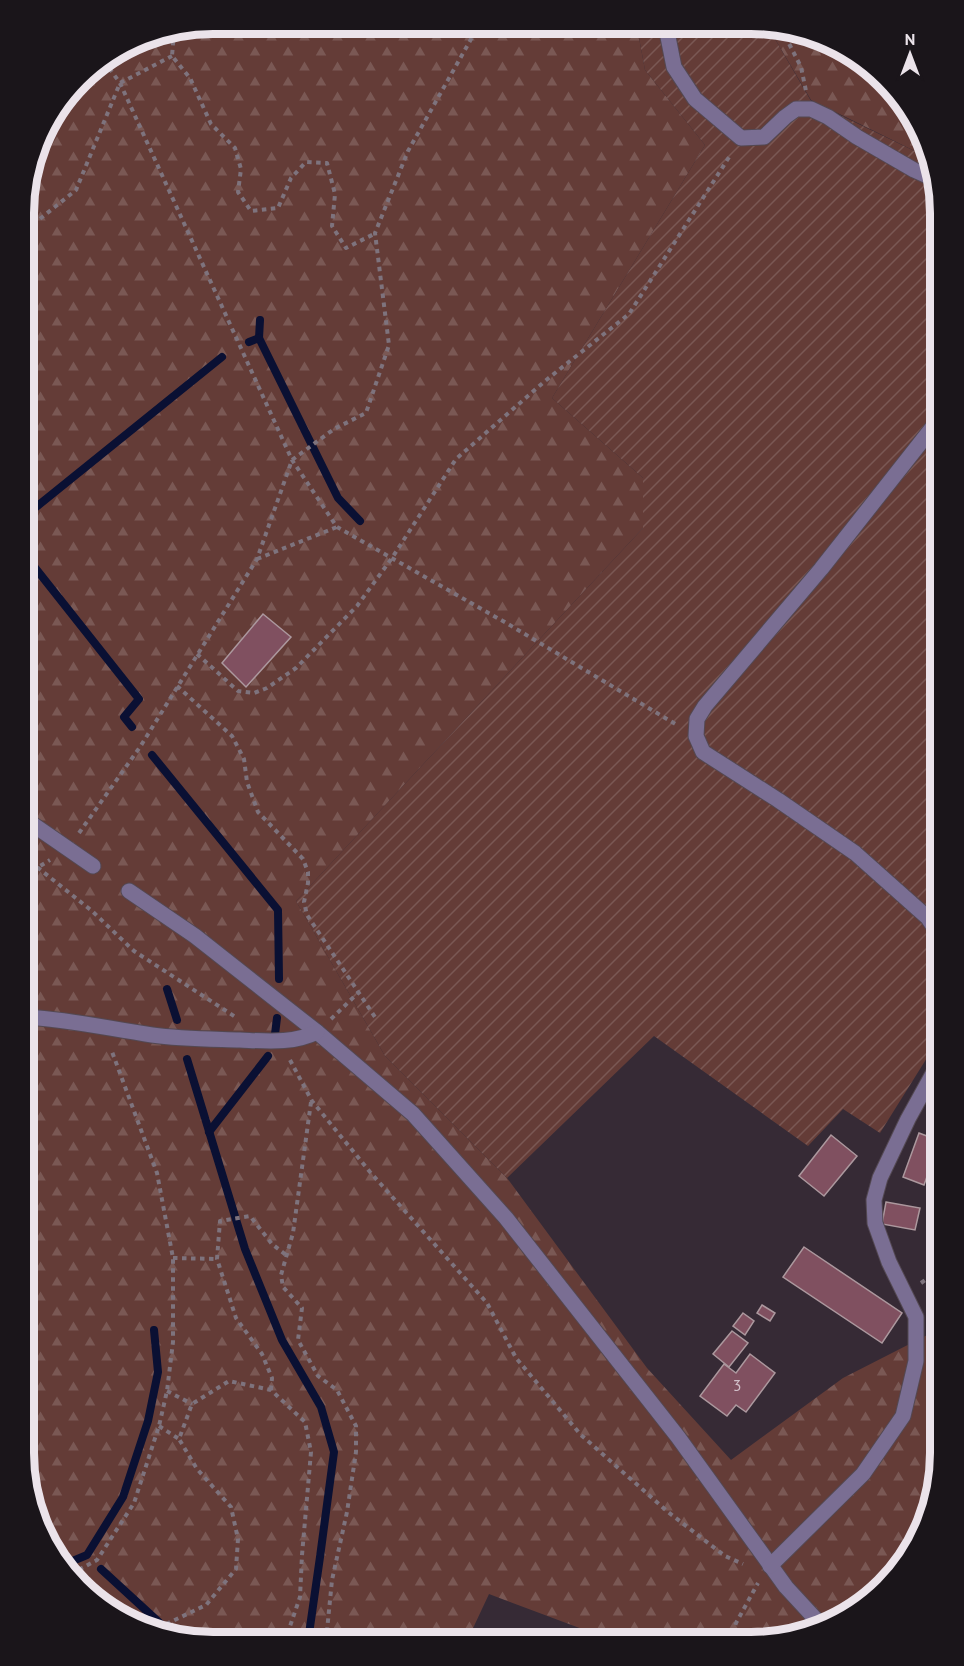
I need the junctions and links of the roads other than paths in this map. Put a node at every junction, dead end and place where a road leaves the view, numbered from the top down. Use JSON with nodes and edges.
{"nodes":[{"id":1,"x":667,"y":34,"type":"edge"},
{"id":2,"x":925,"y":175,"type":"edge"},
{"id":3,"x":930,"y":431,"type":"edge"},
{"id":4,"x":34,"y":825,"type":"edge"},
{"id":5,"x":93,"y":866,"type":"dead end"},
{"id":6,"x":129,"y":891,"type":"dead end"},
{"id":7,"x":929,"y":920,"type":"edge"},
{"id":8,"x":34,"y":1017,"type":"edge"},
{"id":9,"x":317,"y":1032,"type":"junction"},
{"id":10,"x":929,"y":1080,"type":"edge"},
{"id":11,"x":767,"y":1569,"type":"junction"},
{"id":12,"x":816,"y":1619,"type":"edge"}],
"edges":[{"from":1,"to":2,"type":"street"},
{"from":3,"to":7,"type":"street"},
{"from":4,"to":5,"type":"street"},
{"from":6,"to":9,"type":"street"},
{"from":8,"to":9,"type":"street"},
{"from":9,"to":11,"type":"street"},
{"from":10,"to":11,"type":"street"},
{"from":11,"to":12,"type":"street"}]}
